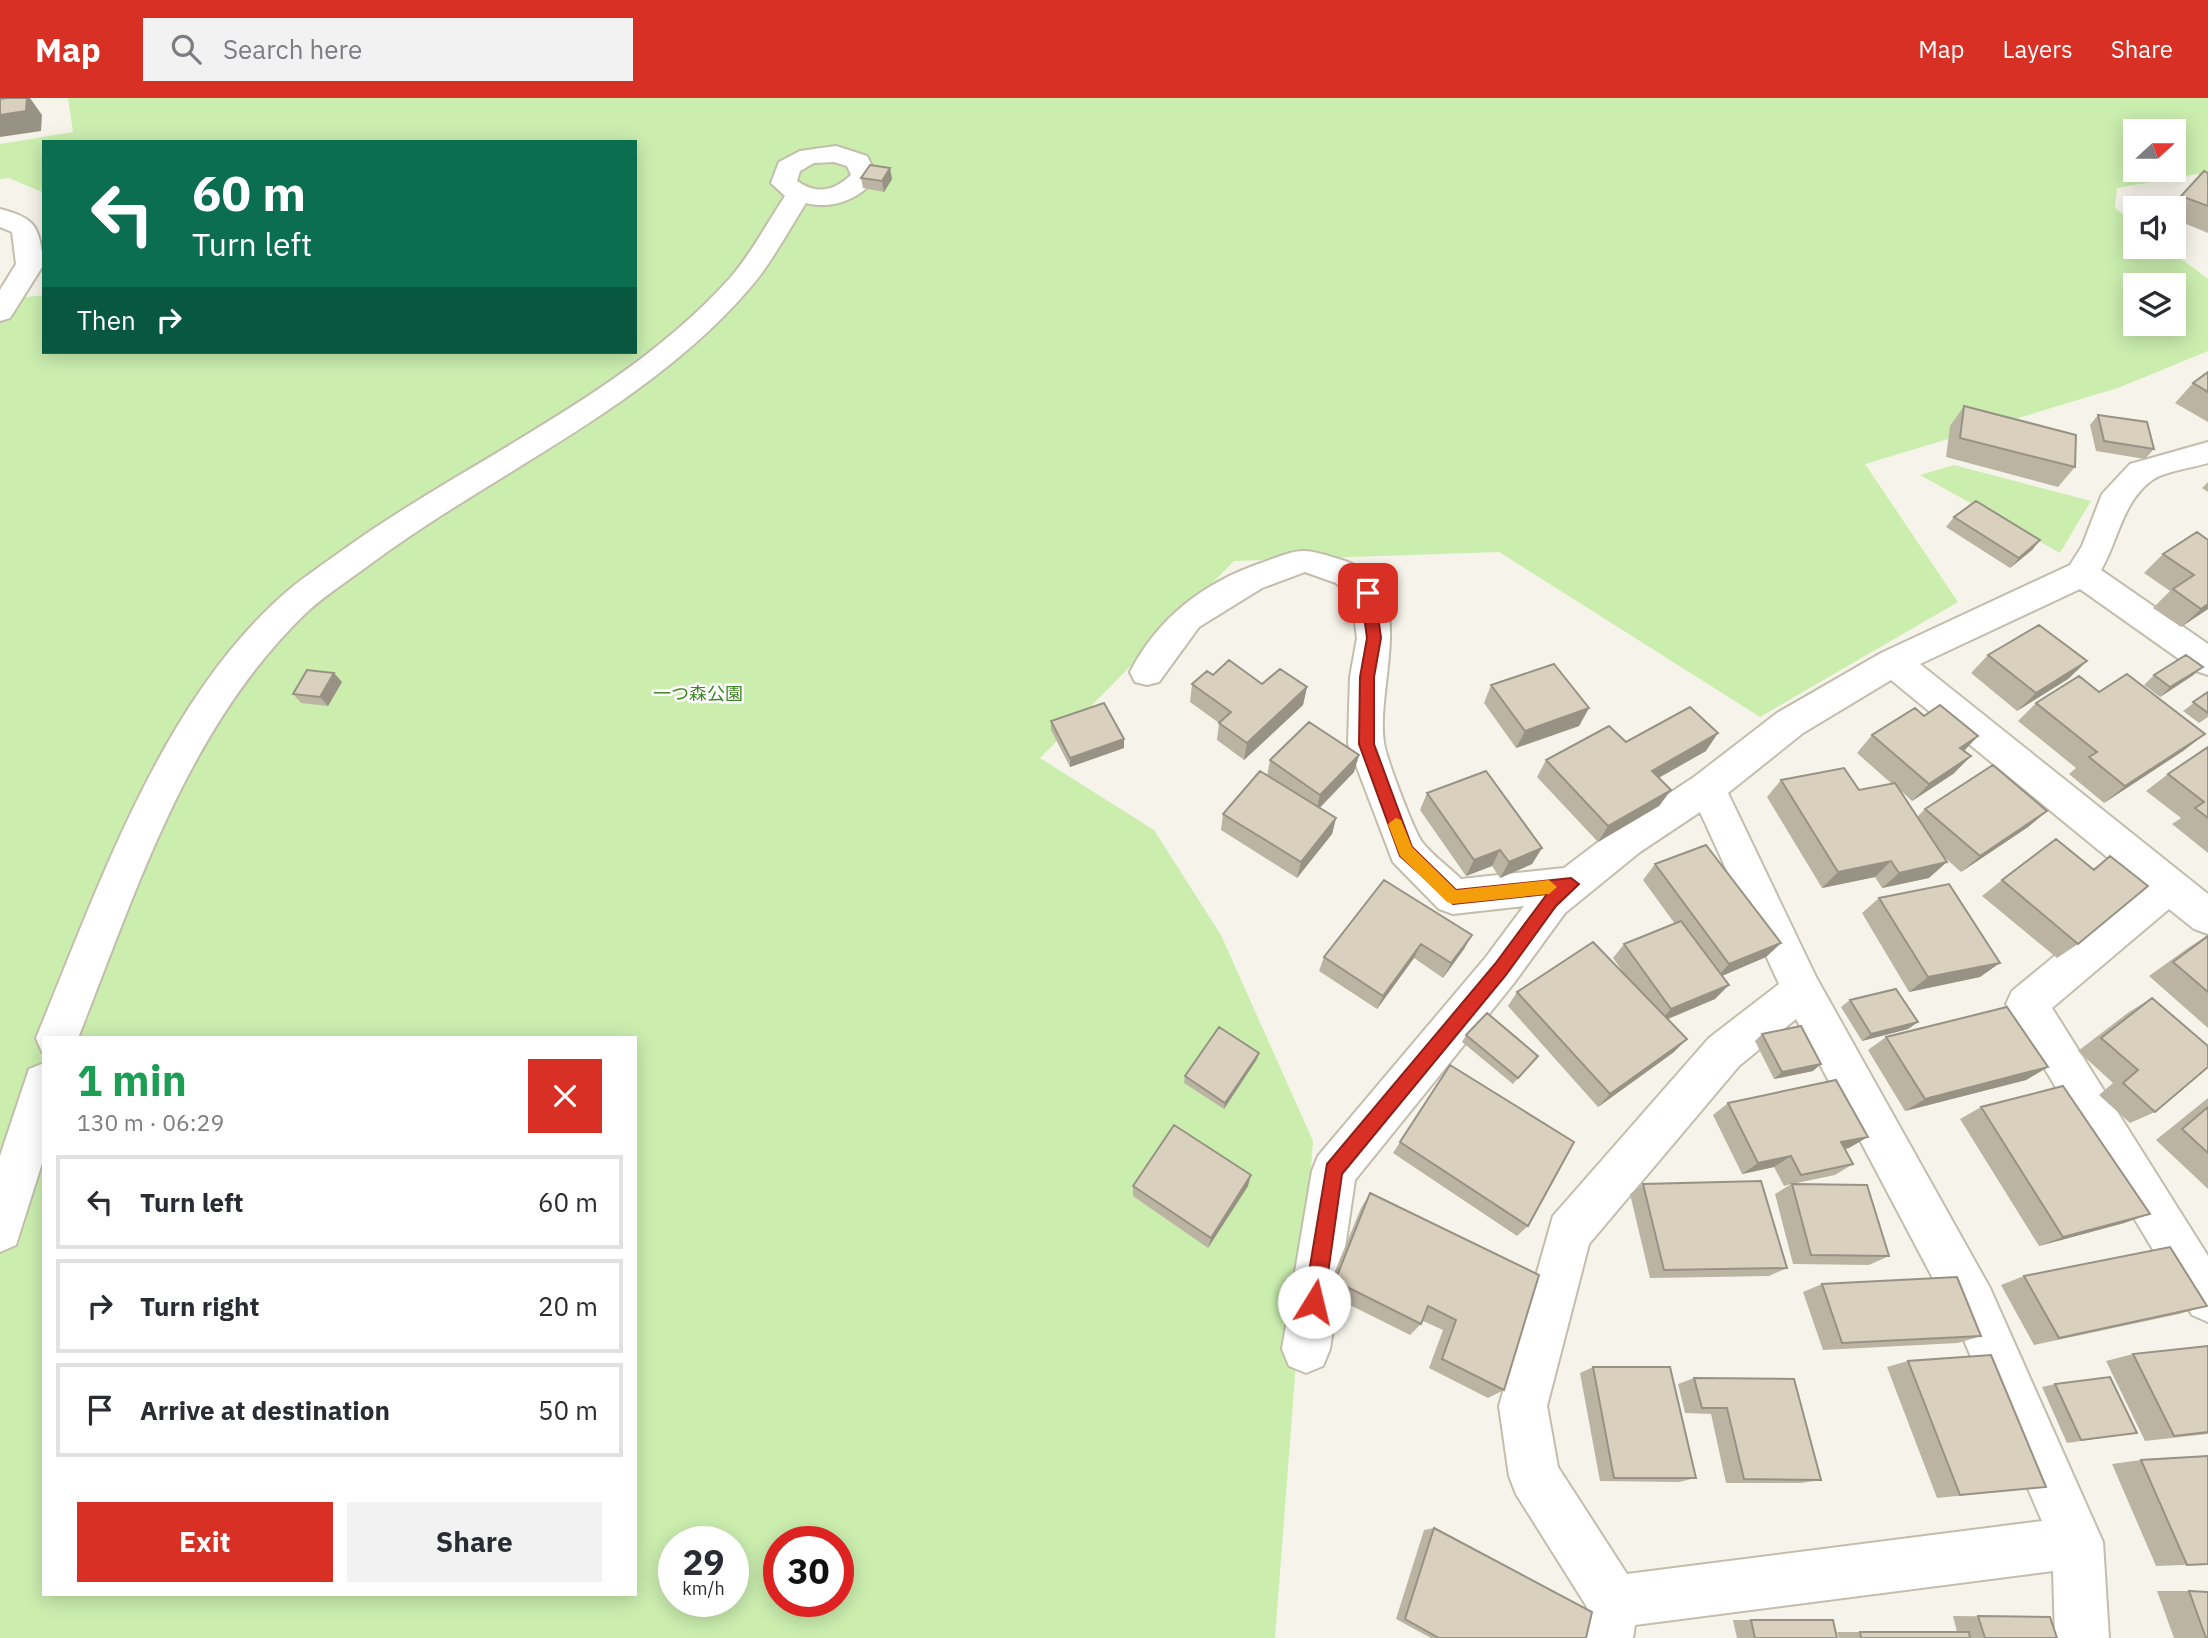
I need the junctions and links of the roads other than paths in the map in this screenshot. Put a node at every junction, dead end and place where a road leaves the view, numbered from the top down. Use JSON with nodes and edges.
{"nodes":[{"id":1,"x":799,"y":195,"type":"dead end"},
{"id":2,"x":0,"y":218,"type":"edge"},
{"id":3,"x":0,"y":312,"type":"edge"},
{"id":4,"x":2208,"y":452,"type":"edge"},
{"id":5,"x":2082,"y":574,"type":"junction"},
{"id":6,"x":1893,"y":662,"type":"junction"},
{"id":7,"x":2208,"y":662,"type":"edge"},
{"id":8,"x":1147,"y":672,"type":"dead end"},
{"id":9,"x":1707,"y":788,"type":"junction"},
{"id":10,"x":1571,"y":884,"type":"junction"},
{"id":11,"x":2169,"y":885,"type":"junction"},
{"id":12,"x":2208,"y":917,"type":"edge"},
{"id":13,"x":1802,"y":990,"type":"junction"},
{"id":14,"x":59,"y":1036,"type":"edge"},
{"id":15,"x":42,"y":1090,"type":"edge"},
{"id":16,"x":0,"y":1229,"type":"edge"},
{"id":17,"x":2208,"y":1300,"type":"edge"},
{"id":18,"x":1306,"y":1349,"type":"dead end"},
{"id":19,"x":2077,"y":1542,"type":"junction"},
{"id":20,"x":1610,"y":1620,"type":"edge"},
{"id":21,"x":2082,"y":1638,"type":"edge"}],
"edges":[{"from":1,"to":14,"type":"street"},
{"from":2,"to":3,"type":"street"},
{"from":4,"to":5,"type":"street"},
{"from":5,"to":6,"type":"street"},
{"from":5,"to":7,"type":"street"},
{"from":6,"to":9,"type":"street"},
{"from":6,"to":11,"type":"street"},
{"from":8,"to":10,"type":"street"},
{"from":9,"to":10,"type":"street"},
{"from":9,"to":13,"type":"street"},
{"from":10,"to":18,"type":"street"},
{"from":11,"to":12,"type":"street"},
{"from":11,"to":17,"type":"street"},
{"from":13,"to":19,"type":"street"},
{"from":13,"to":20,"type":"street"},
{"from":15,"to":16,"type":"street"},
{"from":19,"to":20,"type":"street"},
{"from":19,"to":21,"type":"street"}]}
